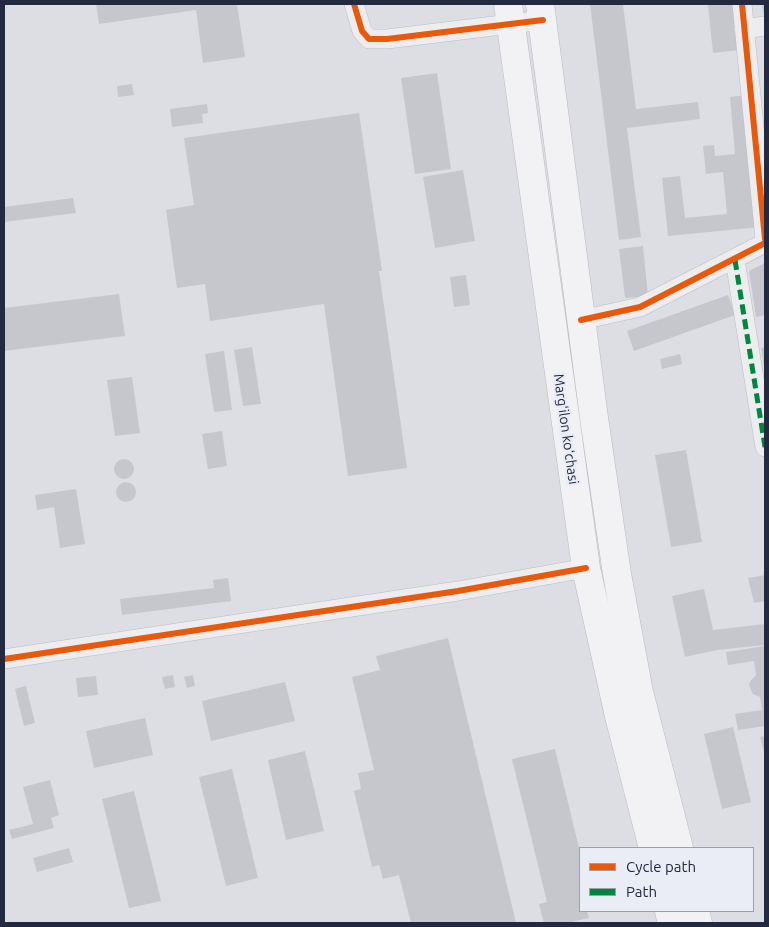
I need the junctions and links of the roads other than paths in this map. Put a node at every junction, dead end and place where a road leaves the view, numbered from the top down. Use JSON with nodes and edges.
{"nodes":[{"id":1,"x":354,"y":4,"type":"edge"},
{"id":2,"x":742,"y":4,"type":"edge"},
{"id":3,"x":541,"y":12,"type":"edge"},
{"id":4,"x":509,"y":14,"type":"edge"},
{"id":5,"x":765,"y":26,"type":"edge"},
{"id":6,"x":744,"y":28,"type":"junction"},
{"id":7,"x":765,"y":238,"type":"edge"},
{"id":8,"x":765,"y":243,"type":"edge"},
{"id":9,"x":735,"y":260,"type":"junction"},
{"id":10,"x":581,"y":320,"type":"junction"},
{"id":11,"x":765,"y":447,"type":"edge"},
{"id":12,"x":586,"y":568,"type":"junction"},
{"id":13,"x":4,"y":659,"type":"edge"},
{"id":14,"x":653,"y":847,"type":"edge"},
{"id":15,"x":679,"y":847,"type":"edge"}],
"edges":[{"from":1,"to":4,"type":"street"},
{"from":2,"to":6,"type":"street"},
{"from":3,"to":4,"type":"street"},
{"from":3,"to":10,"type":"main road"},
{"from":4,"to":12,"type":"main road","name":"Margʻilon koʻchasi"},
{"from":5,"to":6,"type":"street"},
{"from":6,"to":7,"type":"street"},
{"from":8,"to":9,"type":"street"},
{"from":9,"to":10,"type":"street"},
{"from":9,"to":11,"type":"street"},
{"from":10,"to":15,"type":"main road"},
{"from":12,"to":13,"type":"street"},
{"from":12,"to":14,"type":"main road","name":"Margʻilon koʻchasi"}]}
